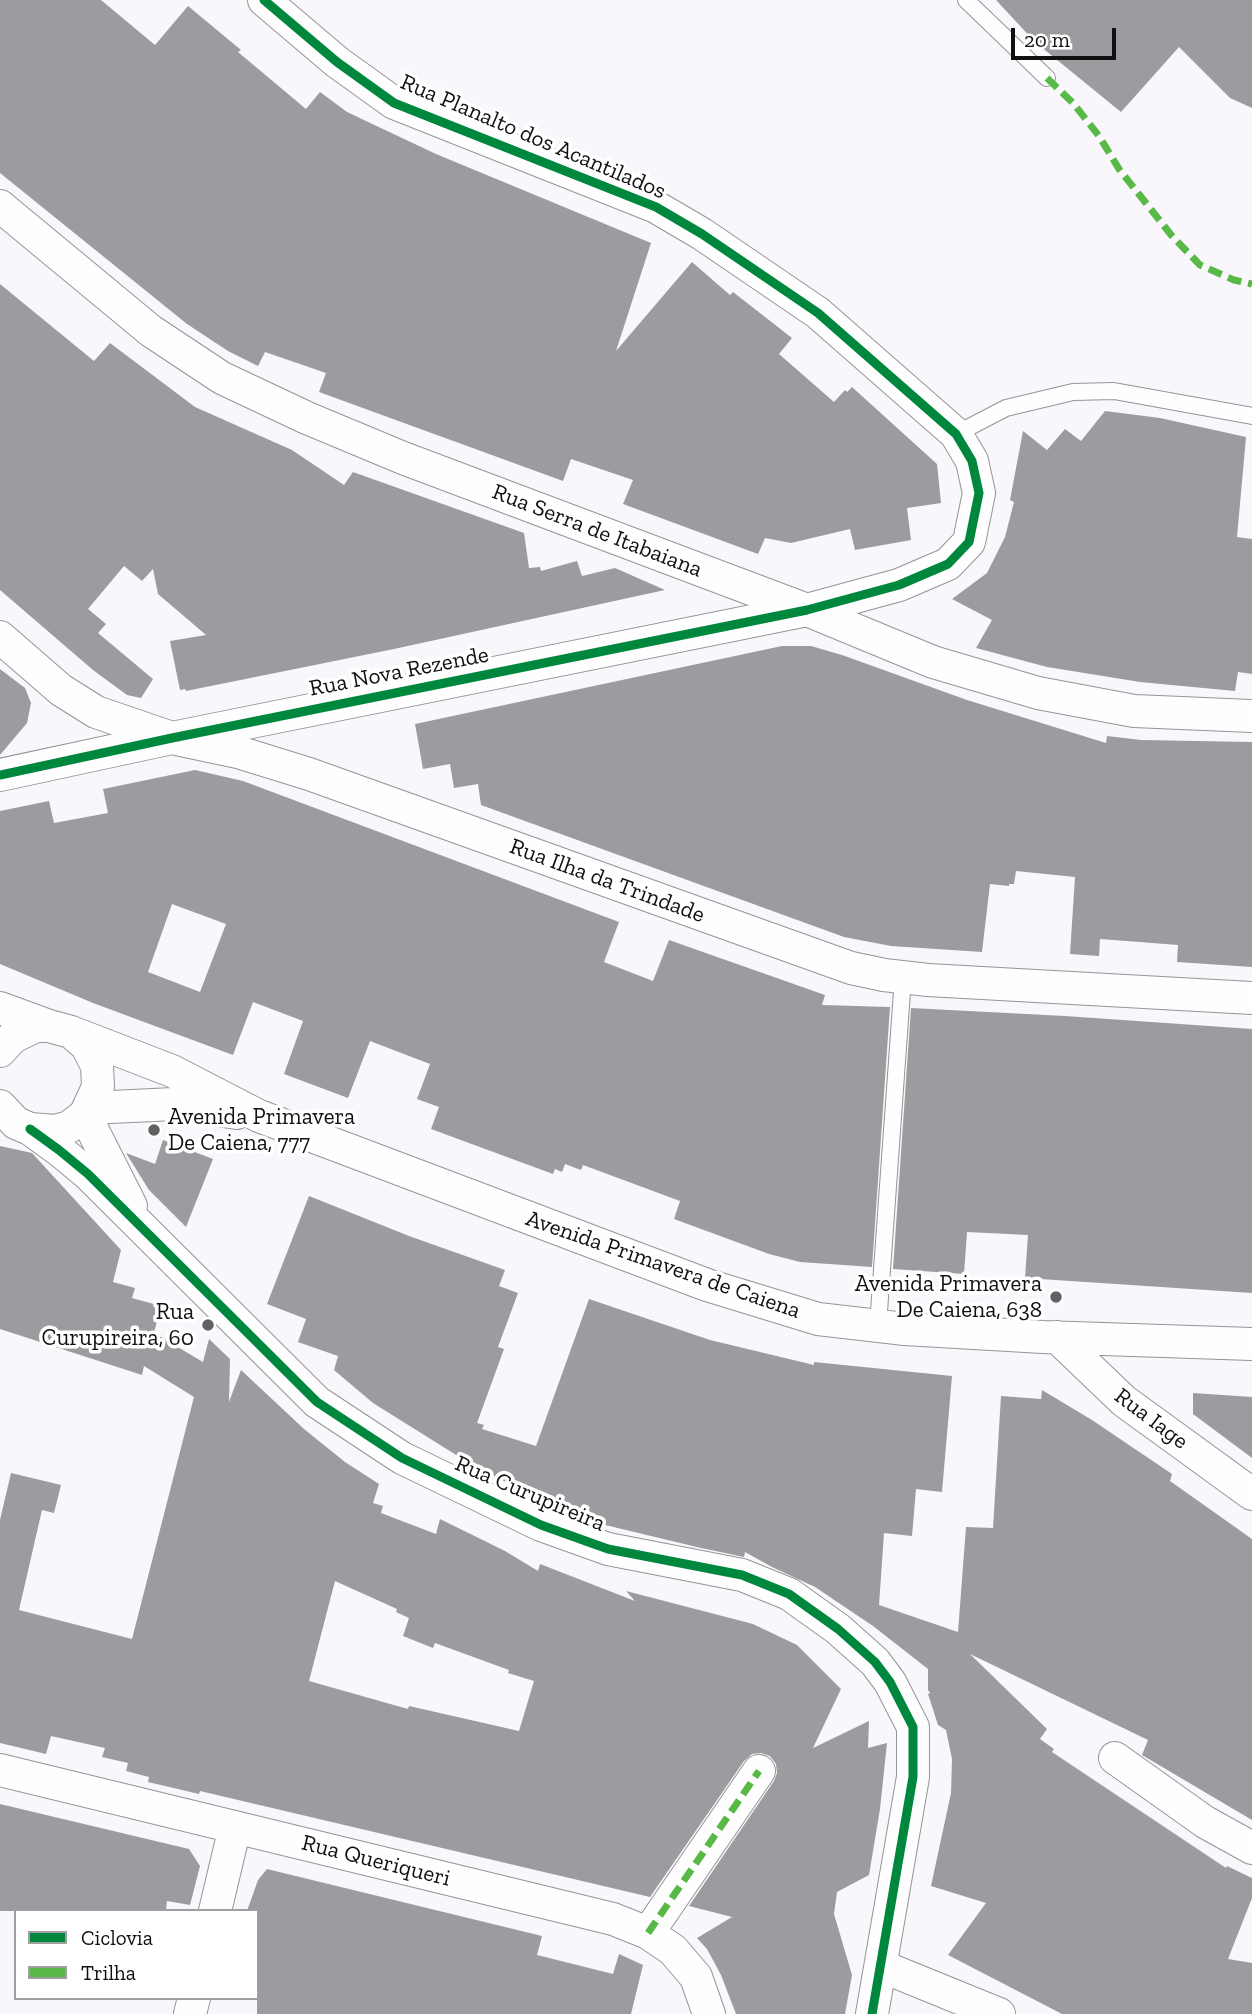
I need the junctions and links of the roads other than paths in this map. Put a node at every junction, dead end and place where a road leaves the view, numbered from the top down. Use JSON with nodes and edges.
{"nodes":[{"id":1,"x":264,"y":0,"type":"edge"},
{"id":2,"x":966,"y":0,"type":"edge"},
{"id":3,"x":1047,"y":78,"type":"dead end"},
{"id":4,"x":0,"y":206,"type":"edge"},
{"id":5,"x":1252,"y":416,"type":"edge"},
{"id":6,"x":956,"y":434,"type":"junction"},
{"id":7,"x":807,"y":610,"type":"junction"},
{"id":8,"x":0,"y":637,"type":"edge"},
{"id":9,"x":1252,"y":716,"type":"edge"},
{"id":10,"x":172,"y":738,"type":"junction"},
{"id":11,"x":0,"y":775,"type":"edge"},
{"id":12,"x":903,"y":978,"type":"junction"},
{"id":13,"x":1252,"y":998,"type":"edge"},
{"id":14,"x":0,"y":1008,"type":"edge"},
{"id":15,"x":60,"y":1029,"type":"junction"},
{"id":16,"x":0,"y":1051,"type":"edge"},
{"id":17,"x":0,"y":1106,"type":"edge"},
{"id":18,"x":88,"y":1111,"type":"junction"},
{"id":19,"x":259,"y":1116,"type":"junction"},
{"id":20,"x":30,"y":1129,"type":"junction"},
{"id":21,"x":139,"y":1223,"type":"junction"},
{"id":22,"x":878,"y":1325,"type":"junction"},
{"id":23,"x":1057,"y":1338,"type":"junction"},
{"id":24,"x":1252,"y":1344,"type":"edge"},
{"id":25,"x":1252,"y":1494,"type":"edge"},
{"id":26,"x":1115,"y":1758,"type":"dead end"},
{"id":27,"x":0,"y":1770,"type":"edge"},
{"id":28,"x":758,"y":1771,"type":"dead end"},
{"id":29,"x":235,"y":1827,"type":"junction"},
{"id":30,"x":1252,"y":1848,"type":"edge"},
{"id":31,"x":215,"y":1909,"type":"edge"},
{"id":32,"x":648,"y":1933,"type":"junction"},
{"id":33,"x":881,"y":1966,"type":"junction"},
{"id":34,"x":709,"y":2014,"type":"edge"},
{"id":35,"x":872,"y":2014,"type":"edge"},
{"id":36,"x":999,"y":2014,"type":"edge"}],
"edges":[{"from":1,"to":6,"type":"street","name":"Rua Planalto dos Acantilados"},
{"from":2,"to":3,"type":"lane"},
{"from":4,"to":7,"type":"street","name":"Rua Serra de Itabaiana"},
{"from":5,"to":6,"type":"lane"},
{"from":6,"to":7,"type":"street","name":"Rua Planalto dos Acantilados"},
{"from":7,"to":9,"type":"street","name":"Rua Serra de Itabaiana"},
{"from":7,"to":10,"type":"street","name":"Rua Nova Rezende"},
{"from":8,"to":10,"type":"street","name":"Rua Ilha da Trindade"},
{"from":10,"to":11,"type":"street","name":"Rua Nova Rezende"},
{"from":10,"to":12,"type":"street","name":"Rua Ilha da Trindade"},
{"from":12,"to":13,"type":"street","name":"Rua Ilha da Trindade"},
{"from":12,"to":22,"type":"lane"},
{"from":14,"to":15,"type":"street","name":"Avenida Primavera de Caiena"},
{"from":15,"to":16,"type":"street"},
{"from":15,"to":18,"type":"street"},
{"from":15,"to":19,"type":"street","name":"Avenida Primavera de Caiena"},
{"from":17,"to":20,"type":"street","name":"Rua Curupireira"},
{"from":18,"to":19,"type":"street","name":"Avenida Primavera de Caiena"},
{"from":18,"to":20,"type":"street"},
{"from":18,"to":21,"type":"street","name":"Rua Curupireira"},
{"from":19,"to":22,"type":"street","name":"Avenida Primavera de Caiena"},
{"from":20,"to":21,"type":"street","name":"Rua Curupireira"},
{"from":21,"to":33,"type":"street","name":"Rua Curupireira"},
{"from":22,"to":23,"type":"street","name":"Avenida Primavera de Caiena"},
{"from":23,"to":24,"type":"street","name":"Avenida Primavera de Caiena"},
{"from":23,"to":25,"type":"street","name":"Rua Iage"},
{"from":26,"to":30,"type":"street"},
{"from":27,"to":29,"type":"street","name":"Rua Queriqueri"},
{"from":28,"to":32,"type":"street"},
{"from":29,"to":31,"type":"street"},
{"from":29,"to":32,"type":"street","name":"Rua Queriqueri"},
{"from":32,"to":34,"type":"street","name":"Rua Queriqueri"},
{"from":33,"to":35,"type":"street","name":"Rua Curupireira"},
{"from":33,"to":36,"type":"street"}]}
